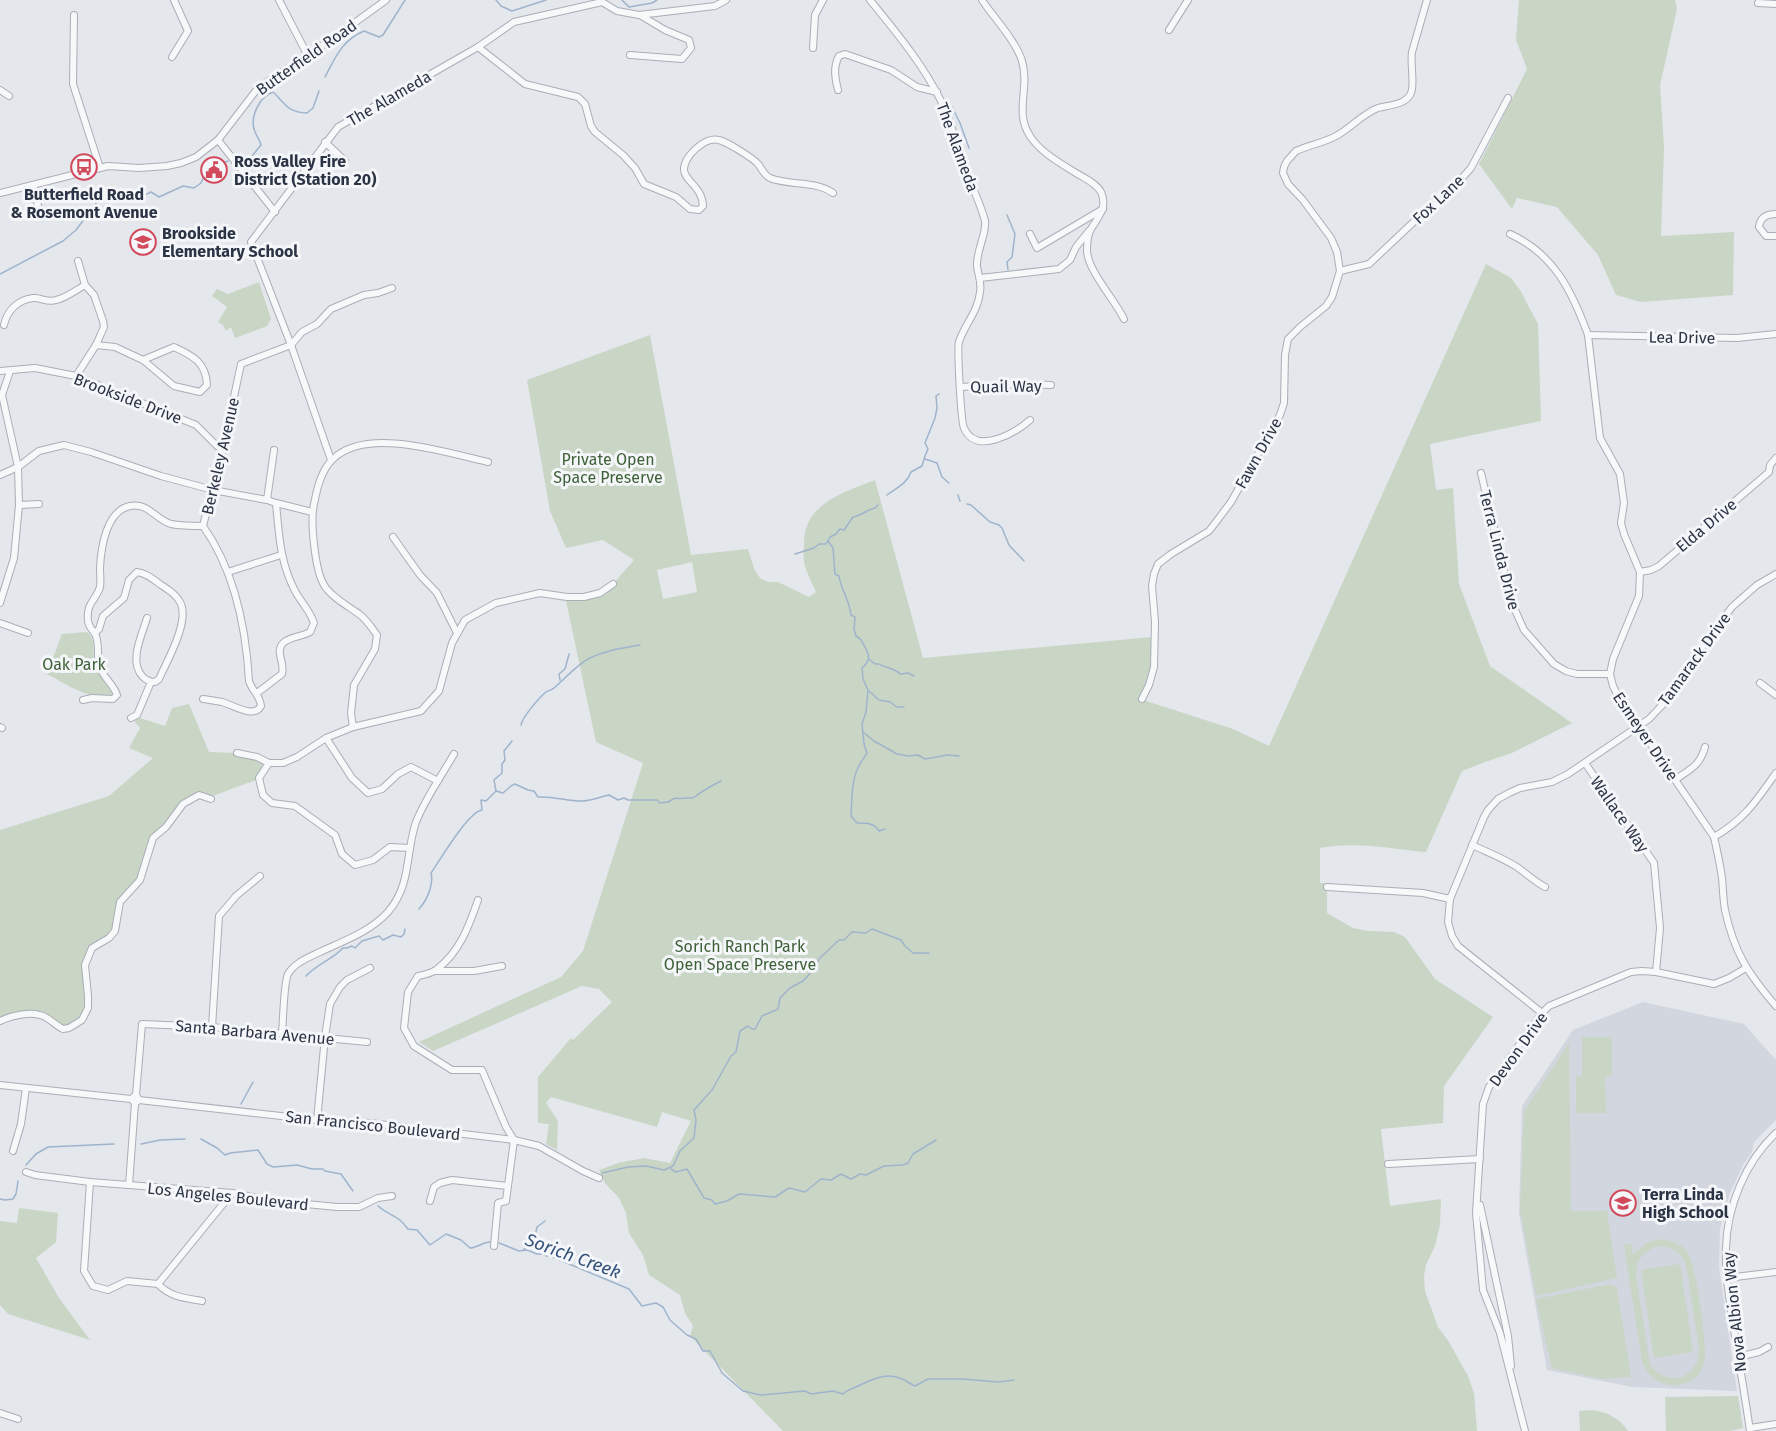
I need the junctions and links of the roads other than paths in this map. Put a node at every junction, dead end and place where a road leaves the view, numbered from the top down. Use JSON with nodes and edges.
{"nodes":[{"id":1,"x":174,"y":0,"type":"edge"},
{"id":2,"x":279,"y":0,"type":"edge"},
{"id":3,"x":386,"y":0,"type":"edge"},
{"id":4,"x":726,"y":0,"type":"edge"},
{"id":5,"x":823,"y":0,"type":"edge"},
{"id":6,"x":870,"y":0,"type":"edge"},
{"id":7,"x":982,"y":0,"type":"edge"},
{"id":8,"x":1188,"y":0,"type":"edge"},
{"id":9,"x":1427,"y":0,"type":"edge"},
{"id":10,"x":1758,"y":3,"type":"dead end"},
{"id":11,"x":1776,"y":4,"type":"edge"},
{"id":12,"x":74,"y":15,"type":"dead end"},
{"id":13,"x":639,"y":15,"type":"junction"},
{"id":14,"x":1169,"y":30,"type":"dead end"},
{"id":15,"x":478,"y":47,"type":"junction"},
{"id":16,"x":813,"y":48,"type":"dead end"},
{"id":17,"x":630,"y":55,"type":"dead end"},
{"id":18,"x":308,"y":56,"type":"junction"},
{"id":19,"x":172,"y":57,"type":"dead end"},
{"id":20,"x":0,"y":90,"type":"edge"},
{"id":21,"x":838,"y":90,"type":"dead end"},
{"id":22,"x":937,"y":92,"type":"junction"},
{"id":23,"x":9,"y":96,"type":"dead end"},
{"id":24,"x":1508,"y":98,"type":"dead end"},
{"id":25,"x":218,"y":140,"type":"junction"},
{"id":26,"x":325,"y":142,"type":"junction"},
{"id":27,"x":345,"y":161,"type":"dead end"},
{"id":28,"x":100,"y":168,"type":"junction"},
{"id":29,"x":33,"y":185,"type":"junction"},
{"id":30,"x":0,"y":193,"type":"edge"},
{"id":31,"x":833,"y":193,"type":"dead end"},
{"id":32,"x":1103,"y":208,"type":"junction"},
{"id":33,"x":275,"y":212,"type":"junction"},
{"id":34,"x":40,"y":214,"type":"dead end"},
{"id":35,"x":1776,"y":214,"type":"edge"},
{"id":36,"x":1090,"y":231,"type":"junction"},
{"id":37,"x":1030,"y":234,"type":"dead end"},
{"id":38,"x":1510,"y":234,"type":"dead end"},
{"id":39,"x":1776,"y":236,"type":"edge"},
{"id":40,"x":78,"y":261,"type":"dead end"},
{"id":41,"x":1340,"y":271,"type":"junction"},
{"id":42,"x":980,"y":278,"type":"junction"},
{"id":43,"x":85,"y":285,"type":"junction"},
{"id":44,"x":392,"y":288,"type":"dead end"},
{"id":45,"x":1124,"y":319,"type":"dead end"},
{"id":46,"x":3,"y":325,"type":"dead end"},
{"id":47,"x":1776,"y":334,"type":"edge"},
{"id":48,"x":1588,"y":335,"type":"junction"},
{"id":49,"x":96,"y":345,"type":"junction"},
{"id":50,"x":291,"y":345,"type":"junction"},
{"id":51,"x":143,"y":360,"type":"junction"},
{"id":52,"x":0,"y":371,"type":"edge"},
{"id":53,"x":10,"y":371,"type":"junction"},
{"id":54,"x":76,"y":376,"type":"junction"},
{"id":55,"x":1051,"y":385,"type":"dead end"},
{"id":56,"x":960,"y":387,"type":"junction"},
{"id":57,"x":1030,"y":420,"type":"dead end"},
{"id":58,"x":222,"y":449,"type":"junction"},
{"id":59,"x":274,"y":450,"type":"dead end"},
{"id":60,"x":1776,"y":458,"type":"edge"},
{"id":61,"x":331,"y":460,"type":"junction"},
{"id":62,"x":488,"y":462,"type":"dead end"},
{"id":63,"x":18,"y":467,"type":"junction"},
{"id":64,"x":1772,"y":472,"type":"edge"},
{"id":65,"x":1481,"y":473,"type":"dead end"},
{"id":66,"x":0,"y":475,"type":"edge"},
{"id":67,"x":213,"y":490,"type":"junction"},
{"id":68,"x":267,"y":500,"type":"junction"},
{"id":69,"x":276,"y":503,"type":"junction"},
{"id":70,"x":39,"y":504,"type":"dead end"},
{"id":71,"x":19,"y":505,"type":"junction"},
{"id":72,"x":312,"y":512,"type":"junction"},
{"id":73,"x":203,"y":526,"type":"junction"},
{"id":74,"x":393,"y":537,"type":"dead end"},
{"id":75,"x":281,"y":555,"type":"junction"},
{"id":76,"x":228,"y":572,"type":"junction"},
{"id":77,"x":1640,"y":572,"type":"junction"},
{"id":78,"x":1776,"y":574,"type":"edge"},
{"id":79,"x":613,"y":584,"type":"dead end"},
{"id":80,"x":0,"y":603,"type":"edge"},
{"id":81,"x":147,"y":618,"type":"dead end"},
{"id":82,"x":0,"y":623,"type":"edge"},
{"id":83,"x":28,"y":633,"type":"dead end"},
{"id":84,"x":95,"y":633,"type":"junction"},
{"id":85,"x":457,"y":633,"type":"junction"},
{"id":86,"x":1610,"y":674,"type":"junction"},
{"id":87,"x":151,"y":682,"type":"junction"},
{"id":88,"x":1760,"y":683,"type":"dead end"},
{"id":89,"x":257,"y":693,"type":"junction"},
{"id":90,"x":1776,"y":695,"type":"edge"},
{"id":91,"x":203,"y":699,"type":"dead end"},
{"id":92,"x":1142,"y":699,"type":"dead end"},
{"id":93,"x":83,"y":700,"type":"dead end"},
{"id":94,"x":131,"y":718,"type":"dead end"},
{"id":95,"x":1639,"y":726,"type":"junction"},
{"id":96,"x":353,"y":727,"type":"junction"},
{"id":97,"x":326,"y":738,"type":"junction"},
{"id":98,"x":1705,"y":747,"type":"dead end"},
{"id":99,"x":237,"y":753,"type":"dead end"},
{"id":100,"x":454,"y":754,"type":"dead end"},
{"id":101,"x":269,"y":763,"type":"junction"},
{"id":102,"x":1585,"y":763,"type":"junction"},
{"id":103,"x":1776,"y":773,"type":"edge"},
{"id":104,"x":1675,"y":780,"type":"junction"},
{"id":105,"x":438,"y":781,"type":"junction"},
{"id":106,"x":211,"y":799,"type":"dead end"},
{"id":107,"x":1714,"y":837,"type":"junction"},
{"id":108,"x":1472,"y":845,"type":"junction"},
{"id":109,"x":410,"y":848,"type":"junction"},
{"id":110,"x":260,"y":876,"type":"dead end"},
{"id":111,"x":1327,"y":887,"type":"dead end"},
{"id":112,"x":1545,"y":887,"type":"dead end"},
{"id":113,"x":1450,"y":899,"type":"junction"},
{"id":114,"x":478,"y":900,"type":"dead end"},
{"id":115,"x":502,"y":966,"type":"dead end"},
{"id":116,"x":370,"y":968,"type":"dead end"},
{"id":117,"x":1746,"y":968,"type":"junction"},
{"id":118,"x":435,"y":971,"type":"junction"},
{"id":119,"x":1656,"y":972,"type":"junction"},
{"id":120,"x":1776,"y":1006,"type":"edge"},
{"id":121,"x":1542,"y":1013,"type":"junction"},
{"id":122,"x":0,"y":1021,"type":"edge"},
{"id":123,"x":212,"y":1027,"type":"junction"},
{"id":124,"x":282,"y":1033,"type":"junction"},
{"id":125,"x":325,"y":1037,"type":"junction"},
{"id":126,"x":367,"y":1042,"type":"dead end"},
{"id":127,"x":0,"y":1085,"type":"edge"},
{"id":128,"x":26,"y":1088,"type":"junction"},
{"id":129,"x":135,"y":1099,"type":"junction"},
{"id":130,"x":317,"y":1120,"type":"junction"},
{"id":131,"x":1776,"y":1133,"type":"edge"},
{"id":132,"x":514,"y":1140,"type":"junction"},
{"id":133,"x":13,"y":1151,"type":"dead end"},
{"id":134,"x":1480,"y":1159,"type":"junction"},
{"id":135,"x":1389,"y":1164,"type":"dead end"},
{"id":136,"x":26,"y":1172,"type":"dead end"},
{"id":137,"x":599,"y":1178,"type":"dead end"},
{"id":138,"x":90,"y":1182,"type":"junction"},
{"id":139,"x":129,"y":1185,"type":"junction"},
{"id":140,"x":508,"y":1186,"type":"junction"},
{"id":141,"x":232,"y":1193,"type":"junction"},
{"id":142,"x":1477,"y":1193,"type":"junction"},
{"id":143,"x":392,"y":1196,"type":"dead end"},
{"id":144,"x":430,"y":1201,"type":"dead end"},
{"id":145,"x":494,"y":1246,"type":"dead end"},
{"id":146,"x":1774,"y":1271,"type":"edge"},
{"id":147,"x":1727,"y":1278,"type":"junction"},
{"id":148,"x":158,"y":1284,"type":"junction"},
{"id":149,"x":202,"y":1301,"type":"dead end"},
{"id":150,"x":1768,"y":1347,"type":"dead end"},
{"id":151,"x":1738,"y":1357,"type":"junction"},
{"id":152,"x":1513,"y":1385,"type":"junction"},
{"id":153,"x":0,"y":1413,"type":"edge"},
{"id":154,"x":18,"y":1419,"type":"dead end"},
{"id":155,"x":1776,"y":1424,"type":"edge"},
{"id":156,"x":1750,"y":1430,"type":"edge"},
{"id":157,"x":1525,"y":1431,"type":"edge"}],
"edges":[{"from":1,"to":19,"type":"street"},
{"from":2,"to":18,"type":"street"},
{"from":3,"to":18,"type":"street","name":"Butterfield Road"},
{"from":4,"to":13,"type":"street","name":"The Alameda"},
{"from":5,"to":16,"type":"street"},
{"from":6,"to":22,"type":"street","name":"The Alameda"},
{"from":7,"to":32,"type":"street"},
{"from":8,"to":14,"type":"street"},
{"from":9,"to":41,"type":"street"},
{"from":10,"to":11,"type":"street"},
{"from":12,"to":28,"type":"street"},
{"from":13,"to":15,"type":"street","name":"The Alameda"},
{"from":13,"to":17,"type":"street","name":"The Alameda"},
{"from":15,"to":26,"type":"street","name":"The Alameda"},
{"from":15,"to":31,"type":"street"},
{"from":18,"to":25,"type":"street","name":"Butterfield Road"},
{"from":20,"to":23,"type":"street"},
{"from":21,"to":22,"type":"street"},
{"from":22,"to":42,"type":"street","name":"The Alameda"},
{"from":24,"to":41,"type":"street","name":"Fox Lane"},
{"from":25,"to":28,"type":"street","name":"Butterfield Road"},
{"from":25,"to":33,"type":"street"},
{"from":26,"to":27,"type":"street"},
{"from":26,"to":33,"type":"street","name":"The Alameda"},
{"from":28,"to":29,"type":"street","name":"Butterfield Road"},
{"from":29,"to":30,"type":"street","name":"Butterfield Road"},
{"from":29,"to":34,"type":"street"},
{"from":32,"to":36,"type":"street"},
{"from":32,"to":37,"type":"street"},
{"from":33,"to":50,"type":"street","name":"The Alameda"},
{"from":35,"to":39,"type":"street"},
{"from":36,"to":42,"type":"street"},
{"from":36,"to":45,"type":"street"},
{"from":38,"to":48,"type":"street","name":"Esmeyer Drive"},
{"from":40,"to":43,"type":"street"},
{"from":41,"to":92,"type":"street","name":"Fawn Drive"},
{"from":42,"to":56,"type":"street","name":"The Alameda"},
{"from":43,"to":46,"type":"street"},
{"from":43,"to":49,"type":"street"},
{"from":44,"to":50,"type":"street"},
{"from":47,"to":48,"type":"street","name":"Lea Drive"},
{"from":48,"to":77,"type":"street","name":"Esmeyer Drive"},
{"from":49,"to":51,"type":"street"},
{"from":49,"to":54,"type":"street"},
{"from":50,"to":58,"type":"street","name":"Berkeley Avenue"},
{"from":50,"to":61,"type":"street","name":"The Alameda"},
{"from":51,"to":51,"type":"street"},
{"from":52,"to":53,"type":"street","name":"Brookside Drive"},
{"from":53,"to":54,"type":"street","name":"Brookside Drive"},
{"from":53,"to":63,"type":"street"},
{"from":54,"to":58,"type":"street","name":"Brookside Drive"},
{"from":55,"to":56,"type":"street","name":"Quail Way"},
{"from":56,"to":57,"type":"street","name":"The Alameda"},
{"from":58,"to":67,"type":"street","name":"Berkeley Avenue"},
{"from":59,"to":68,"type":"street"},
{"from":60,"to":64,"type":"street","name":"Elda Drive"},
{"from":61,"to":62,"type":"street"},
{"from":61,"to":72,"type":"street"},
{"from":63,"to":66,"type":"street"},
{"from":63,"to":67,"type":"street"},
{"from":63,"to":71,"type":"street"},
{"from":64,"to":77,"type":"street","name":"Elda Drive"},
{"from":65,"to":86,"type":"street","name":"Terra Linda Drive"},
{"from":67,"to":68,"type":"street"},
{"from":67,"to":73,"type":"street","name":"Berkeley Avenue"},
{"from":68,"to":69,"type":"street"},
{"from":69,"to":72,"type":"street"},
{"from":69,"to":75,"type":"street"},
{"from":70,"to":71,"type":"street"},
{"from":71,"to":80,"type":"street"},
{"from":72,"to":96,"type":"street"},
{"from":73,"to":76,"type":"street","name":"Berkeley Avenue"},
{"from":73,"to":84,"type":"street"},
{"from":74,"to":85,"type":"street"},
{"from":75,"to":76,"type":"street"},
{"from":75,"to":89,"type":"street"},
{"from":76,"to":89,"type":"street","name":"Berkeley Avenue"},
{"from":77,"to":86,"type":"street","name":"Esmeyer Drive"},
{"from":78,"to":95,"type":"street","name":"Tamarack Drive"},
{"from":79,"to":85,"type":"street"},
{"from":81,"to":87,"type":"street"},
{"from":82,"to":83,"type":"street"},
{"from":84,"to":87,"type":"street"},
{"from":84,"to":93,"type":"street"},
{"from":85,"to":96,"type":"street"},
{"from":86,"to":95,"type":"street","name":"Esmeyer Drive"},
{"from":87,"to":94,"type":"street"},
{"from":88,"to":90,"type":"street"},
{"from":89,"to":91,"type":"street"},
{"from":95,"to":102,"type":"street","name":"Tamarack Drive"},
{"from":95,"to":104,"type":"street","name":"Esmeyer Drive"},
{"from":96,"to":97,"type":"street"},
{"from":97,"to":101,"type":"street"},
{"from":97,"to":105,"type":"street"},
{"from":98,"to":104,"type":"street"},
{"from":99,"to":101,"type":"street"},
{"from":100,"to":105,"type":"street"},
{"from":101,"to":109,"type":"street"},
{"from":102,"to":108,"type":"street","name":"Tamarack Drive"},
{"from":102,"to":119,"type":"street","name":"Wallace Way"},
{"from":103,"to":107,"type":"street"},
{"from":104,"to":107,"type":"street","name":"Esmeyer Drive"},
{"from":105,"to":109,"type":"street"},
{"from":106,"to":122,"type":"street"},
{"from":107,"to":117,"type":"street","name":"Esmeyer Drive"},
{"from":108,"to":112,"type":"street"},
{"from":108,"to":113,"type":"street","name":"Tamarack Drive"},
{"from":109,"to":124,"type":"street"},
{"from":110,"to":123,"type":"street"},
{"from":111,"to":113,"type":"street"},
{"from":113,"to":121,"type":"street","name":"Tamarack Drive"},
{"from":114,"to":118,"type":"street"},
{"from":115,"to":118,"type":"street"},
{"from":116,"to":125,"type":"street"},
{"from":117,"to":119,"type":"street","name":"Devon Drive"},
{"from":117,"to":120,"type":"street","name":"Esmeyer Drive"},
{"from":118,"to":132,"type":"street"},
{"from":119,"to":121,"type":"street","name":"Devon Drive"},
{"from":121,"to":134,"type":"street","name":"Devon Drive"},
{"from":123,"to":124,"type":"street","name":"Santa Barbara Avenue"},
{"from":123,"to":129,"type":"street","name":"Santa Barbara Avenue"},
{"from":124,"to":125,"type":"street","name":"Santa Barbara Avenue"},
{"from":125,"to":126,"type":"street","name":"Santa Barbara Avenue"},
{"from":125,"to":130,"type":"street"},
{"from":127,"to":128,"type":"street","name":"San Francisco Boulevard"},
{"from":128,"to":129,"type":"street","name":"San Francisco Boulevard"},
{"from":128,"to":133,"type":"street"},
{"from":129,"to":130,"type":"street","name":"San Francisco Boulevard"},
{"from":129,"to":139,"type":"street"},
{"from":130,"to":132,"type":"street","name":"San Francisco Boulevard"},
{"from":131,"to":147,"type":"street","name":"Nova Albion Way"},
{"from":132,"to":137,"type":"street","name":"San Francisco Boulevard"},
{"from":132,"to":140,"type":"street"},
{"from":134,"to":135,"type":"street"},
{"from":134,"to":142,"type":"street","name":"Devon Drive"},
{"from":136,"to":138,"type":"street","name":"Los Angeles Boulevard"},
{"from":138,"to":139,"type":"street","name":"Los Angeles Boulevard"},
{"from":138,"to":148,"type":"street"},
{"from":139,"to":141,"type":"street","name":"Los Angeles Boulevard"},
{"from":140,"to":144,"type":"street"},
{"from":140,"to":145,"type":"street"},
{"from":141,"to":143,"type":"street","name":"Los Angeles Boulevard"},
{"from":141,"to":148,"type":"street"},
{"from":142,"to":152,"type":"street","name":"Devon Drive"},
{"from":142,"to":152,"type":"street","name":"Devon Drive"},
{"from":146,"to":147,"type":"street"},
{"from":147,"to":151,"type":"street","name":"Nova Albion Way"},
{"from":148,"to":149,"type":"street"},
{"from":150,"to":151,"type":"street"},
{"from":151,"to":156,"type":"street","name":"Nova Albion Way"},
{"from":152,"to":157,"type":"street","name":"Devon Drive"},
{"from":153,"to":154,"type":"street"},
{"from":155,"to":156,"type":"street"}]}
